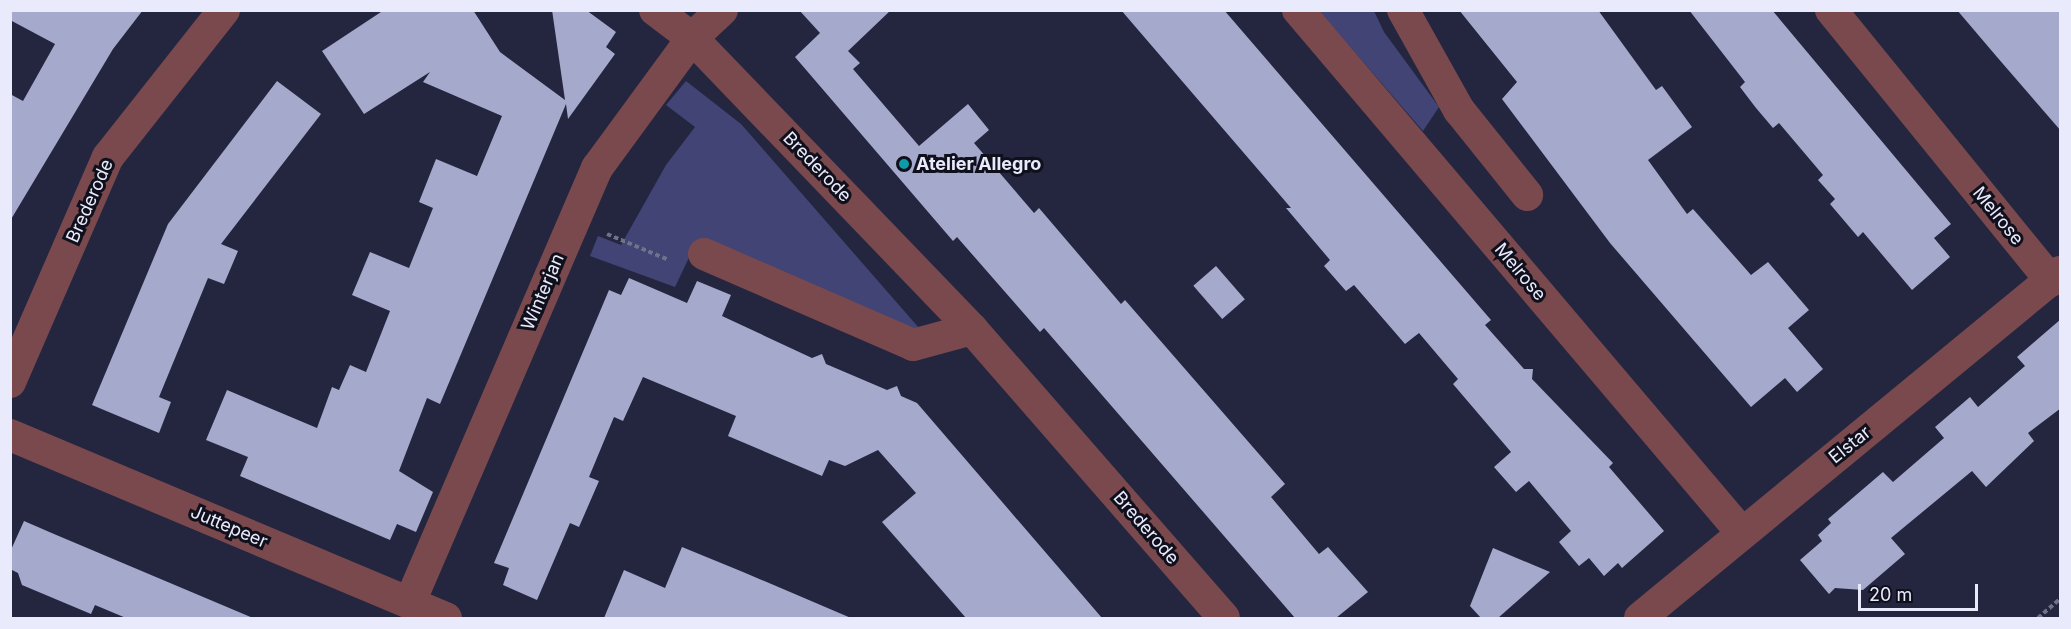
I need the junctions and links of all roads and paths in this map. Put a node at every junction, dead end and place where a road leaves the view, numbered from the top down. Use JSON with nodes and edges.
{"nodes":[{"id":1,"x":224,"y":10,"type":"edge"},
{"id":2,"x":656,"y":10,"type":"edge"},
{"id":3,"x":722,"y":10,"type":"edge"},
{"id":4,"x":1298,"y":10,"type":"edge"},
{"id":5,"x":1403,"y":10,"type":"edge"},
{"id":6,"x":1831,"y":10,"type":"edge"},
{"id":7,"x":692,"y":38,"type":"junction"},
{"id":8,"x":1527,"y":195,"type":"dead end"},
{"id":9,"x":574,"y":220,"type":"junction"},
{"id":10,"x":704,"y":254,"type":"joint"},
{"id":11,"x":2056,"y":277,"type":"edge"},
{"id":12,"x":972,"y":329,"type":"junction"},
{"id":13,"x":10,"y":382,"type":"edge"},
{"id":14,"x":10,"y":435,"type":"edge"},
{"id":15,"x":1742,"y":533,"type":"junction"},
{"id":16,"x":2061,"y":599,"type":"edge"},
{"id":17,"x":410,"y":602,"type":"junction"},
{"id":18,"x":447,"y":618,"type":"edge"},
{"id":19,"x":1224,"y":618,"type":"edge"},
{"id":20,"x":1640,"y":618,"type":"edge"},
{"id":21,"x":2038,"y":618,"type":"edge"}],
"edges":[{"from":1,"to":13,"type":"street","name":"Brederode"},
{"from":2,"to":7,"type":"street","name":"Brederode"},
{"from":3,"to":7,"type":"street","name":"Winterjan"},
{"from":4,"to":15,"type":"street","name":"Melrose"},
{"from":5,"to":8,"type":"street"},
{"from":6,"to":11,"type":"street","name":"Melrose"},
{"from":7,"to":9,"type":"street","name":"Winterjan"},
{"from":7,"to":12,"type":"street","name":"Brederode"},
{"from":9,"to":10,"type":"path"},
{"from":9,"to":17,"type":"street","name":"Winterjan"},
{"from":10,"to":12,"type":"street"},
{"from":11,"to":15,"type":"street","name":"Elstar"},
{"from":12,"to":19,"type":"street","name":"Brederode"},
{"from":14,"to":17,"type":"street","name":"Juttepeer"},
{"from":15,"to":20,"type":"street","name":"Elstar"},
{"from":16,"to":21,"type":"path"},
{"from":17,"to":18,"type":"street","name":"Juttepeer"}]}
